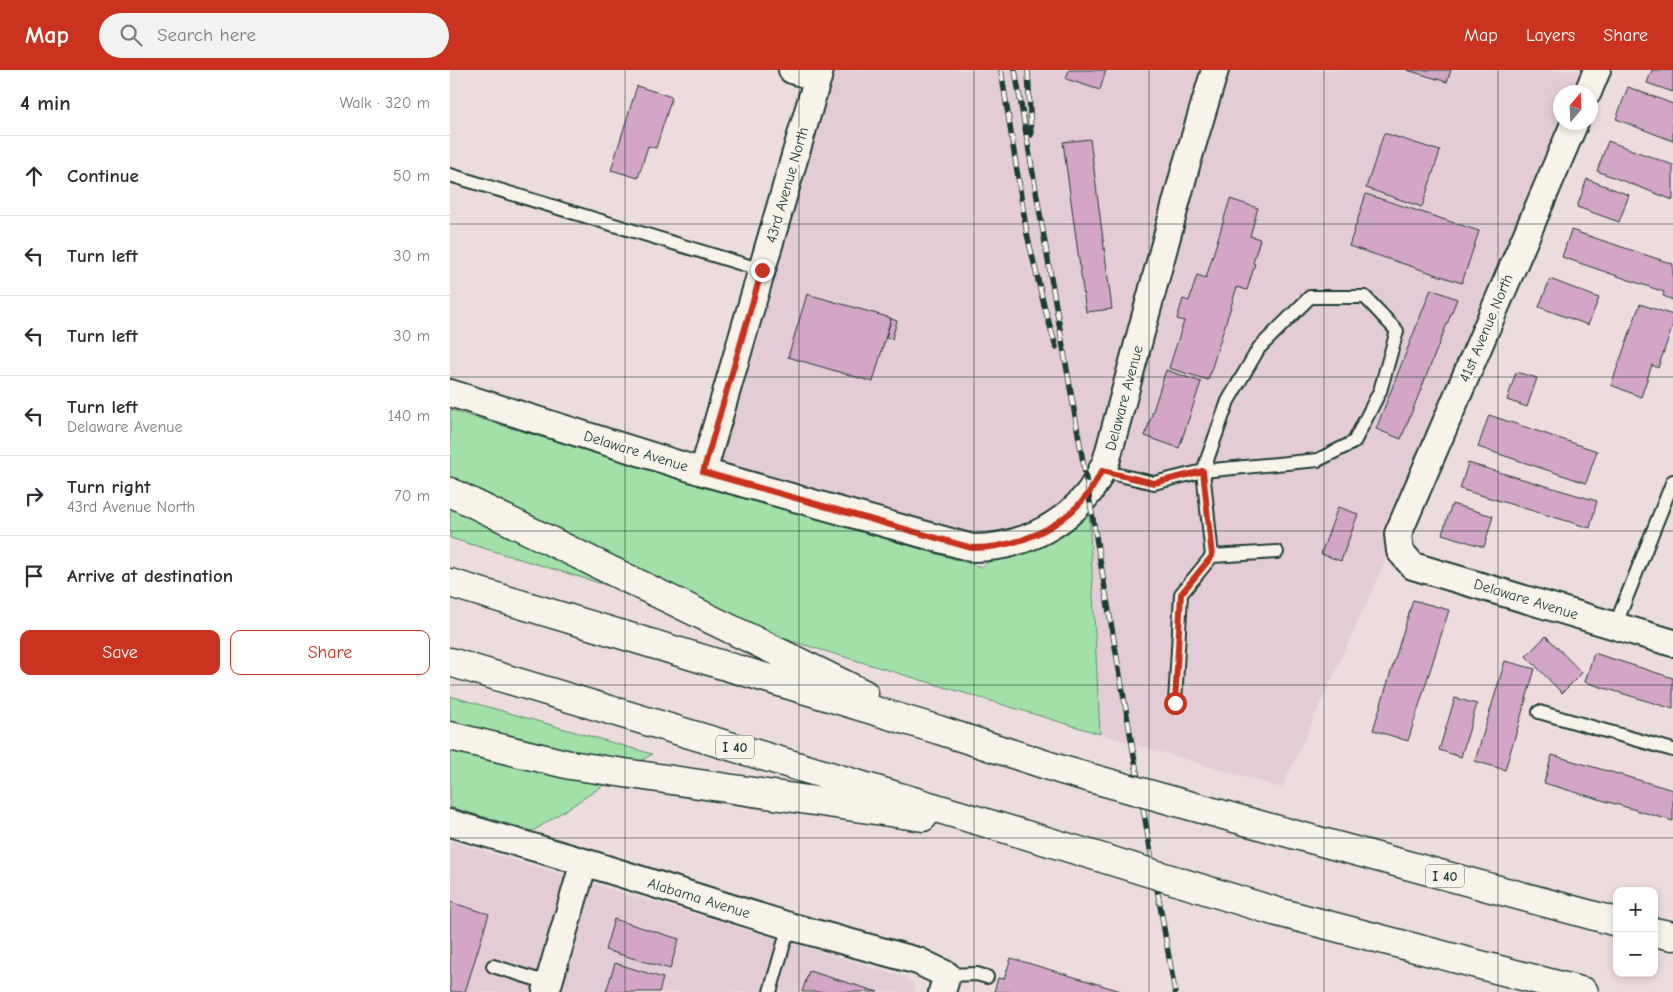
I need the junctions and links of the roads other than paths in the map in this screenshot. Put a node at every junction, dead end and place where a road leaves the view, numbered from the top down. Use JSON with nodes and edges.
{"nodes":[{"id":1,"x":792,"y":70,"type":"edge"},
{"id":2,"x":1215,"y":70,"type":"edge"},
{"id":3,"x":1597,"y":70,"type":"edge"},
{"id":4,"x":819,"y":74,"type":"edge"},
{"id":5,"x":1591,"y":85,"type":"edge"},
{"id":6,"x":1572,"y":130,"type":"edge"},
{"id":7,"x":450,"y":175,"type":"edge"},
{"id":8,"x":762,"y":270,"type":"junction"},
{"id":9,"x":450,"y":393,"type":"edge"},
{"id":10,"x":1102,"y":471,"type":"junction"},
{"id":11,"x":1203,"y":471,"type":"junction"},
{"id":12,"x":703,"y":472,"type":"junction"},
{"id":13,"x":1673,"y":480,"type":"edge"},
{"id":14,"x":450,"y":492,"type":"edge"},
{"id":15,"x":1398,"y":534,"type":"joint"},
{"id":16,"x":1277,"y":552,"type":"dead end"},
{"id":17,"x":1212,"y":556,"type":"junction"},
{"id":18,"x":450,"y":583,"type":"edge"},
{"id":19,"x":1615,"y":626,"type":"junction"},
{"id":20,"x":1673,"y":643,"type":"edge"},
{"id":21,"x":450,"y":662,"type":"edge"},
{"id":22,"x":1175,"y":703,"type":"dead end"},
{"id":23,"x":1539,"y":712,"type":"dead end"},
{"id":24,"x":939,"y":730,"type":"junction"},
{"id":25,"x":450,"y":736,"type":"edge"},
{"id":26,"x":1673,"y":750,"type":"edge"},
{"id":27,"x":450,"y":824,"type":"edge"},
{"id":28,"x":1021,"y":832,"type":"junction"},
{"id":29,"x":584,"y":862,"type":"junction"},
{"id":30,"x":1613,"y":921,"type":"edge"},
{"id":31,"x":789,"y":926,"type":"junction"},
{"id":32,"x":1658,"y":933,"type":"edge"},
{"id":33,"x":1673,"y":936,"type":"edge"},
{"id":34,"x":493,"y":966,"type":"dead end"},
{"id":35,"x":987,"y":977,"type":"dead end"},
{"id":36,"x":945,"y":984,"type":"edge"},
{"id":37,"x":547,"y":988,"type":"edge"},
{"id":38,"x":770,"y":992,"type":"edge"},
{"id":39,"x":1584,"y":992,"type":"edge"}],
"edges":[{"from":1,"to":4,"type":"street"},
{"from":2,"to":10,"type":"street","name":"Delaware Avenue"},
{"from":3,"to":5,"type":"street"},
{"from":4,"to":8,"type":"street","name":"43rd Avenue North"},
{"from":6,"to":15,"type":"street","name":"41st Avenue North"},
{"from":7,"to":8,"type":"lane"},
{"from":8,"to":12,"type":"street","name":"43rd Avenue North"},
{"from":9,"to":12,"type":"street","name":"Delaware Avenue"},
{"from":10,"to":11,"type":"lane"},
{"from":10,"to":12,"type":"street","name":"Delaware Avenue"},
{"from":11,"to":11,"type":"lane"},
{"from":11,"to":17,"type":"lane"},
{"from":13,"to":19,"type":"lane"},
{"from":14,"to":24,"type":"highway"},
{"from":15,"to":19,"type":"street","name":"Delaware Avenue"},
{"from":16,"to":17,"type":"lane"},
{"from":17,"to":22,"type":"lane"},
{"from":18,"to":24,"type":"highway","number":"I 40"},
{"from":19,"to":20,"type":"street","name":"Delaware Avenue"},
{"from":21,"to":28,"type":"highway","number":"I 40"},
{"from":23,"to":26,"type":"lane"},
{"from":24,"to":30,"type":"highway","number":"I 40","bridge":true},
{"from":25,"to":28,"type":"highway"},
{"from":27,"to":29,"type":"street","name":"Alabama Avenue"},
{"from":28,"to":39,"type":"highway","number":"I 40","bridge":true},
{"from":29,"to":31,"type":"street","name":"Alabama Avenue"},
{"from":29,"to":37,"type":"street"},
{"from":31,"to":36,"type":"street","name":"Alabama Avenue"},
{"from":31,"to":38,"type":"lane"},
{"from":32,"to":33,"type":"highway"},
{"from":34,"to":37,"type":"lane"},
{"from":35,"to":36,"type":"lane"}]}
